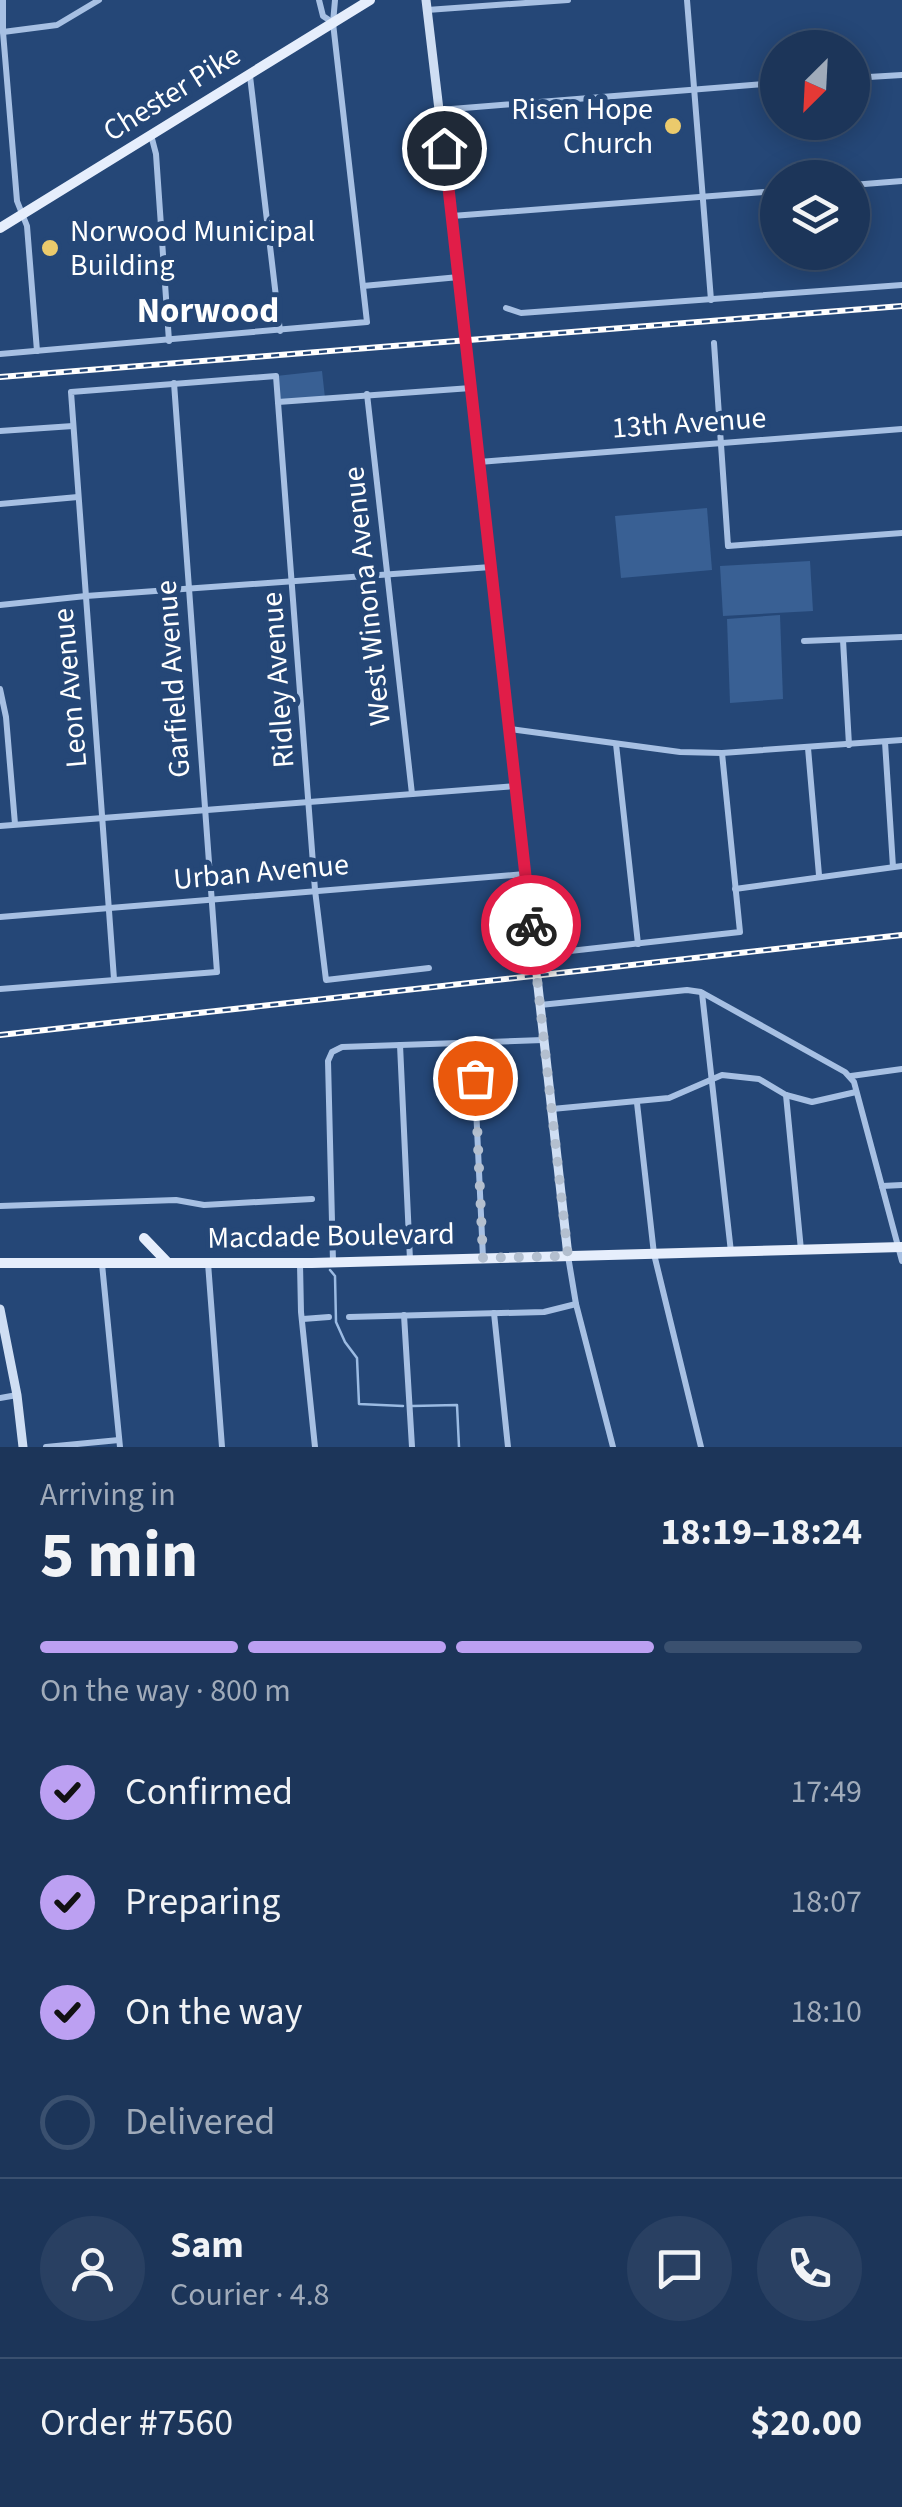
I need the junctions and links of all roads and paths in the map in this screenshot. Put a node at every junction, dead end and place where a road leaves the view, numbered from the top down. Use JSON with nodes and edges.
{"nodes":[{"id":1,"x":3,"y":0,"type":"edge"},
{"id":2,"x":99,"y":0,"type":"edge"},
{"id":3,"x":319,"y":0,"type":"edge"},
{"id":4,"x":334,"y":0,"type":"edge"},
{"id":5,"x":370,"y":0,"type":"edge"},
{"id":6,"x":568,"y":0,"type":"edge"},
{"id":7,"x":687,"y":0,"type":"edge"},
{"id":8,"x":427,"y":5,"type":"edge"},
{"id":9,"x":333,"y":23,"type":"junction"},
{"id":10,"x":3,"y":32,"type":"junction"},
{"id":11,"x":250,"y":74,"type":"junction"},
{"id":12,"x":902,"y":75,"type":"edge"},
{"id":13,"x":870,"y":77,"type":"edge"},
{"id":14,"x":760,"y":84,"type":"edge"},
{"id":15,"x":694,"y":88,"type":"junction"},
{"id":16,"x":439,"y":110,"type":"junction"},
{"id":17,"x":10,"y":115,"type":"junction"},
{"id":18,"x":0,"y":122,"type":"edge"},
{"id":19,"x":152,"y":135,"type":"junction"},
{"id":20,"x":902,"y":181,"type":"edge"},
{"id":21,"x":870,"y":184,"type":"edge"},
{"id":22,"x":760,"y":191,"type":"edge"},
{"id":23,"x":702,"y":196,"type":"junction"},
{"id":24,"x":22,"y":214,"type":"junction"},
{"id":25,"x":452,"y":216,"type":"junction"},
{"id":26,"x":0,"y":228,"type":"edge"},
{"id":27,"x":458,"y":278,"type":"junction"},
{"id":28,"x":363,"y":286,"type":"junction"},
{"id":29,"x":902,"y":286,"type":"edge"},
{"id":30,"x":711,"y":300,"type":"junction"},
{"id":31,"x":506,"y":308,"type":"dead end"},
{"id":32,"x":280,"y":331,"type":"junction"},
{"id":33,"x":170,"y":341,"type":"junction"},
{"id":34,"x":714,"y":343,"type":"dead end"},
{"id":35,"x":37,"y":351,"type":"junction"},
{"id":36,"x":0,"y":354,"type":"edge"},
{"id":37,"x":174,"y":382,"type":"junction"},
{"id":38,"x":471,"y":388,"type":"junction"},
{"id":39,"x":367,"y":394,"type":"junction"},
{"id":40,"x":278,"y":402,"type":"junction"},
{"id":41,"x":73,"y":426,"type":"junction"},
{"id":42,"x":902,"y":429,"type":"edge"},
{"id":43,"x":0,"y":431,"type":"edge"},
{"id":44,"x":721,"y":443,"type":"junction"},
{"id":45,"x":479,"y":462,"type":"junction"},
{"id":46,"x":78,"y":497,"type":"junction"},
{"id":47,"x":0,"y":504,"type":"edge"},
{"id":48,"x":902,"y":533,"type":"edge"},
{"id":49,"x":491,"y":566,"type":"junction"},
{"id":50,"x":388,"y":576,"type":"junction"},
{"id":51,"x":292,"y":581,"type":"junction"},
{"id":52,"x":189,"y":589,"type":"junction"},
{"id":53,"x":86,"y":596,"type":"junction"},
{"id":54,"x":0,"y":606,"type":"edge"},
{"id":55,"x":902,"y":637,"type":"edge"},
{"id":56,"x":844,"y":640,"type":"junction"},
{"id":57,"x":804,"y":641,"type":"dead end"},
{"id":58,"x":0,"y":688,"type":"edge"},
{"id":59,"x":3,"y":718,"type":"edge"},
{"id":60,"x":509,"y":729,"type":"junction"},
{"id":61,"x":902,"y":740,"type":"edge"},
{"id":62,"x":886,"y":742,"type":"junction"},
{"id":63,"x":616,"y":744,"type":"junction"},
{"id":64,"x":849,"y":745,"type":"junction"},
{"id":65,"x":808,"y":748,"type":"junction"},
{"id":66,"x":722,"y":753,"type":"junction"},
{"id":67,"x":515,"y":786,"type":"junction"},
{"id":68,"x":412,"y":794,"type":"junction"},
{"id":69,"x":310,"y":802,"type":"junction"},
{"id":70,"x":206,"y":810,"type":"junction"},
{"id":71,"x":104,"y":818,"type":"junction"},
{"id":72,"x":15,"y":824,"type":"junction"},
{"id":73,"x":0,"y":826,"type":"edge"},
{"id":74,"x":897,"y":866,"type":"edge"},
{"id":75,"x":525,"y":874,"type":"junction"},
{"id":76,"x":818,"y":876,"type":"junction"},
{"id":77,"x":735,"y":888,"type":"junction"},
{"id":78,"x":315,"y":890,"type":"junction"},
{"id":79,"x":210,"y":900,"type":"junction"},
{"id":80,"x":109,"y":907,"type":"junction"},
{"id":81,"x":0,"y":917,"type":"edge"},
{"id":82,"x":638,"y":944,"type":"junction"},
{"id":83,"x":534,"y":955,"type":"junction"},
{"id":84,"x":429,"y":968,"type":"dead end"},
{"id":85,"x":114,"y":980,"type":"junction"},
{"id":86,"x":0,"y":990,"type":"edge"},
{"id":87,"x":702,"y":992,"type":"junction"},
{"id":88,"x":540,"y":1004,"type":"junction"},
{"id":89,"x":543,"y":1040,"type":"junction"},
{"id":90,"x":473,"y":1042,"type":"junction"},
{"id":91,"x":400,"y":1045,"type":"junction"},
{"id":92,"x":902,"y":1069,"type":"edge"},
{"id":93,"x":851,"y":1076,"type":"junction"},
{"id":94,"x":710,"y":1082,"type":"junction"},
{"id":95,"x":856,"y":1092,"type":"junction"},
{"id":96,"x":786,"y":1095,"type":"junction"},
{"id":97,"x":637,"y":1103,"type":"junction"},
{"id":98,"x":552,"y":1109,"type":"junction"},
{"id":99,"x":902,"y":1185,"type":"edge"},
{"id":100,"x":882,"y":1186,"type":"junction"},
{"id":101,"x":312,"y":1200,"type":"dead end"},
{"id":102,"x":0,"y":1206,"type":"edge"},
{"id":103,"x":144,"y":1238,"type":"dead end"},
{"id":104,"x":900,"y":1248,"type":"edge"},
{"id":105,"x":801,"y":1250,"type":"junction"},
{"id":106,"x":731,"y":1252,"type":"junction"},
{"id":107,"x":654,"y":1254,"type":"junction"},
{"id":108,"x":568,"y":1256,"type":"junction"},
{"id":109,"x":483,"y":1258,"type":"junction"},
{"id":110,"x":410,"y":1260,"type":"junction"},
{"id":111,"x":902,"y":1261,"type":"edge"},
{"id":112,"x":333,"y":1262,"type":"junction"},
{"id":113,"x":300,"y":1263,"type":"junction"},
{"id":114,"x":0,"y":1264,"type":"edge"},
{"id":115,"x":102,"y":1264,"type":"junction"},
{"id":116,"x":168,"y":1264,"type":"junction"},
{"id":117,"x":208,"y":1264,"type":"junction"},
{"id":118,"x":576,"y":1304,"type":"junction"},
{"id":119,"x":0,"y":1309,"type":"edge"},
{"id":120,"x":494,"y":1313,"type":"junction"},
{"id":121,"x":404,"y":1315,"type":"junction"},
{"id":122,"x":330,"y":1317,"type":"dead end"},
{"id":123,"x":349,"y":1317,"type":"dead end"},
{"id":124,"x":304,"y":1318,"type":"junction"},
{"id":125,"x":17,"y":1394,"type":"junction"},
{"id":126,"x":0,"y":1398,"type":"edge"},
{"id":127,"x":119,"y":1444,"type":"edge"},
{"id":128,"x":23,"y":1447,"type":"edge"},
{"id":129,"x":46,"y":1447,"type":"edge"},
{"id":130,"x":222,"y":1447,"type":"edge"},
{"id":131,"x":315,"y":1447,"type":"edge"},
{"id":132,"x":412,"y":1447,"type":"edge"},
{"id":133,"x":508,"y":1447,"type":"edge"},
{"id":134,"x":613,"y":1447,"type":"edge"},
{"id":135,"x":700,"y":1447,"type":"edge"}],
"edges":[{"from":1,"to":10,"type":"street"},
{"from":2,"to":10,"type":"street"},
{"from":3,"to":9,"type":"street"},
{"from":4,"to":9,"type":"street"},
{"from":5,"to":9,"type":"main road","name":"Chester Pike"},
{"from":6,"to":8,"type":"street"},
{"from":7,"to":15,"type":"street"},
{"from":8,"to":16,"type":"street"},
{"from":9,"to":11,"type":"main road","name":"Chester Pike"},
{"from":9,"to":28,"type":"street"},
{"from":10,"to":17,"type":"street"},
{"from":11,"to":19,"type":"main road","name":"Chester Pike"},
{"from":11,"to":32,"type":"street"},
{"from":12,"to":13,"type":"street"},
{"from":14,"to":15,"type":"street"},
{"from":15,"to":16,"type":"street"},
{"from":15,"to":23,"type":"street"},
{"from":16,"to":25,"type":"street"},
{"from":17,"to":18,"type":"street"},
{"from":17,"to":24,"type":"street"},
{"from":19,"to":24,"type":"main road","name":"Chester Pike"},
{"from":19,"to":33,"type":"street"},
{"from":20,"to":21,"type":"street"},
{"from":22,"to":23,"type":"street"},
{"from":23,"to":25,"type":"street"},
{"from":23,"to":30,"type":"street"},
{"from":24,"to":26,"type":"main road","name":"Chester Pike"},
{"from":24,"to":35,"type":"street"},
{"from":25,"to":27,"type":"street"},
{"from":27,"to":28,"type":"street"},
{"from":27,"to":38,"type":"street","bridge":true},
{"from":28,"to":32,"type":"street"},
{"from":29,"to":30,"type":"street"},
{"from":30,"to":31,"type":"street"},
{"from":32,"to":33,"type":"street"},
{"from":33,"to":35,"type":"street"},
{"from":34,"to":44,"type":"street"},
{"from":35,"to":36,"type":"street"},
{"from":37,"to":40,"type":"street","name":"Ridley Avenue"},
{"from":37,"to":41,"type":"street","name":"Leon Avenue"},
{"from":37,"to":52,"type":"street","name":"Garfield Avenue"},
{"from":38,"to":39,"type":"street"},
{"from":38,"to":45,"type":"street"},
{"from":39,"to":40,"type":"street"},
{"from":39,"to":50,"type":"street","name":"West Winona Avenue"},
{"from":40,"to":51,"type":"street","name":"Ridley Avenue"},
{"from":41,"to":43,"type":"street"},
{"from":41,"to":46,"type":"street","name":"Leon Avenue"},
{"from":42,"to":44,"type":"street","name":"13th Avenue"},
{"from":44,"to":45,"type":"street","name":"13th Avenue"},
{"from":44,"to":48,"type":"street"},
{"from":45,"to":49,"type":"street"},
{"from":46,"to":47,"type":"street"},
{"from":46,"to":53,"type":"street","name":"Leon Avenue"},
{"from":49,"to":50,"type":"street"},
{"from":49,"to":60,"type":"street"},
{"from":50,"to":51,"type":"street"},
{"from":50,"to":68,"type":"street","name":"West Winona Avenue"},
{"from":51,"to":52,"type":"street"},
{"from":51,"to":69,"type":"street","name":"Ridley Avenue"},
{"from":52,"to":53,"type":"street"},
{"from":52,"to":70,"type":"street","name":"Garfield Avenue"},
{"from":53,"to":54,"type":"street"},
{"from":53,"to":71,"type":"street","name":"Leon Avenue"},
{"from":55,"to":56,"type":"street"},
{"from":56,"to":57,"type":"street"},
{"from":56,"to":64,"type":"street"},
{"from":58,"to":59,"type":"street"},
{"from":59,"to":72,"type":"street"},
{"from":60,"to":63,"type":"street"},
{"from":60,"to":67,"type":"street"},
{"from":61,"to":62,"type":"street"},
{"from":62,"to":64,"type":"street"},
{"from":62,"to":74,"type":"street"},
{"from":63,"to":66,"type":"street"},
{"from":63,"to":82,"type":"street"},
{"from":64,"to":65,"type":"street"},
{"from":65,"to":66,"type":"street"},
{"from":65,"to":76,"type":"street"},
{"from":66,"to":77,"type":"street"},
{"from":67,"to":68,"type":"street"},
{"from":67,"to":75,"type":"street"},
{"from":68,"to":69,"type":"street"},
{"from":69,"to":70,"type":"street"},
{"from":69,"to":78,"type":"street","name":"Ridley Avenue"},
{"from":70,"to":71,"type":"street"},
{"from":70,"to":79,"type":"street","name":"Garfield Avenue"},
{"from":71,"to":72,"type":"street"},
{"from":71,"to":80,"type":"street","name":"Leon Avenue"},
{"from":72,"to":73,"type":"street"},
{"from":74,"to":76,"type":"street"},
{"from":75,"to":78,"type":"street","name":"Urban Avenue"},
{"from":75,"to":83,"type":"street"},
{"from":76,"to":77,"type":"street"},
{"from":77,"to":82,"type":"street"},
{"from":78,"to":79,"type":"street","name":"Urban Avenue"},
{"from":78,"to":84,"type":"street","name":"Ridley Avenue"},
{"from":79,"to":80,"type":"street","name":"Urban Avenue"},
{"from":79,"to":85,"type":"street","name":"Garfield Avenue"},
{"from":80,"to":81,"type":"street","name":"Urban Avenue"},
{"from":80,"to":85,"type":"street","name":"Leon Avenue"},
{"from":82,"to":83,"type":"street"},
{"from":83,"to":88,"type":"street"},
{"from":85,"to":86,"type":"street"},
{"from":87,"to":88,"type":"street"},
{"from":87,"to":93,"type":"street"},
{"from":87,"to":94,"type":"street"},
{"from":88,"to":89,"type":"street"},
{"from":89,"to":90,"type":"street"},
{"from":89,"to":98,"type":"street"},
{"from":90,"to":91,"type":"street"},
{"from":90,"to":109,"type":"street"},
{"from":91,"to":110,"type":"street"},
{"from":91,"to":112,"type":"street"},
{"from":92,"to":93,"type":"street"},
{"from":93,"to":95,"type":"street"},
{"from":94,"to":96,"type":"street"},
{"from":94,"to":97,"type":"street"},
{"from":94,"to":106,"type":"street"},
{"from":95,"to":96,"type":"street"},
{"from":95,"to":100,"type":"street"},
{"from":96,"to":105,"type":"street"},
{"from":97,"to":98,"type":"street"},
{"from":97,"to":107,"type":"street"},
{"from":98,"to":108,"type":"street"},
{"from":99,"to":100,"type":"street"},
{"from":100,"to":104,"type":"street"},
{"from":101,"to":102,"type":"street"},
{"from":103,"to":116,"type":"main road"},
{"from":104,"to":105,"type":"main road","name":"Macdade Boulevard"},
{"from":104,"to":111,"type":"street"},
{"from":105,"to":106,"type":"main road","name":"Macdade Boulevard"},
{"from":106,"to":107,"type":"main road","name":"Macdade Boulevard"},
{"from":107,"to":108,"type":"main road","name":"Macdade Boulevard"},
{"from":107,"to":135,"type":"street"},
{"from":108,"to":109,"type":"main road","name":"Macdade Boulevard"},
{"from":108,"to":118,"type":"street"},
{"from":109,"to":110,"type":"main road","name":"Macdade Boulevard"},
{"from":110,"to":112,"type":"main road","name":"Macdade Boulevard"},
{"from":112,"to":113,"type":"main road","name":"Macdade Boulevard"},
{"from":113,"to":117,"type":"main road","name":"Macdade Boulevard"},
{"from":113,"to":124,"type":"street"},
{"from":114,"to":115,"type":"main road","name":"Macdade Boulevard"},
{"from":115,"to":116,"type":"main road","name":"Macdade Boulevard"},
{"from":115,"to":127,"type":"street"},
{"from":116,"to":117,"type":"main road","name":"Macdade Boulevard"},
{"from":117,"to":130,"type":"street"},
{"from":118,"to":120,"type":"street"},
{"from":118,"to":134,"type":"street"},
{"from":119,"to":125,"type":"street"},
{"from":120,"to":121,"type":"street"},
{"from":120,"to":133,"type":"street"},
{"from":121,"to":123,"type":"street"},
{"from":121,"to":132,"type":"street"},
{"from":122,"to":124,"type":"street"},
{"from":124,"to":131,"type":"street"},
{"from":125,"to":126,"type":"street"},
{"from":125,"to":128,"type":"street"},
{"from":127,"to":129,"type":"street"}]}
